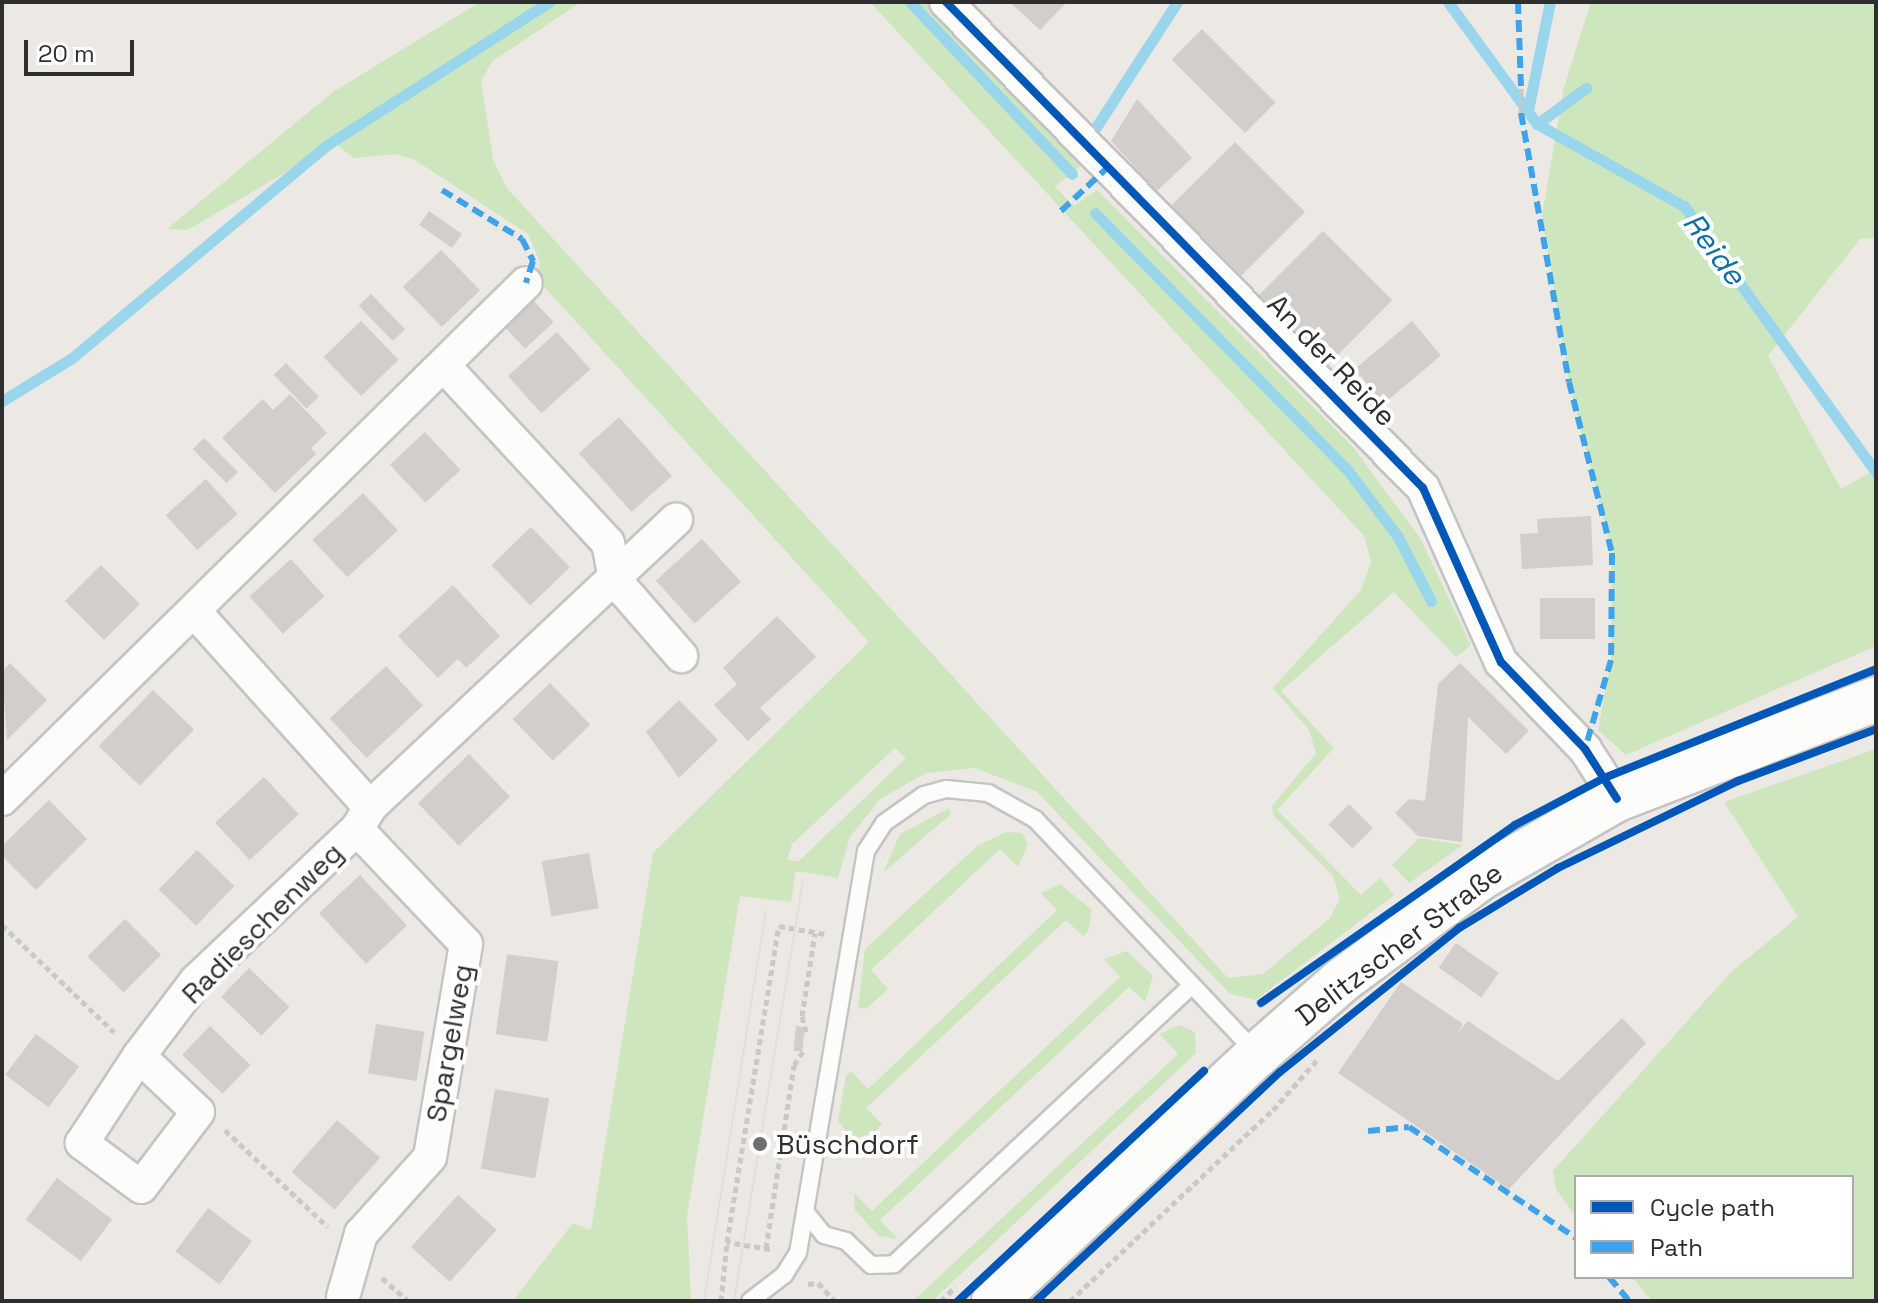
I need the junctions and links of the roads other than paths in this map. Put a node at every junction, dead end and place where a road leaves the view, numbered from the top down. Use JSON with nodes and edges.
{"nodes":[{"id":1,"x":946,"y":2,"type":"edge"},
{"id":2,"x":526,"y":283,"type":"dead end"},
{"id":3,"x":446,"y":368,"type":"junction"},
{"id":4,"x":676,"y":520,"type":"dead end"},
{"id":5,"x":615,"y":580,"type":"junction"},
{"id":6,"x":194,"y":611,"type":"junction"},
{"id":7,"x":681,"y":656,"type":"dead end"},
{"id":8,"x":1876,"y":699,"type":"edge"},
{"id":9,"x":2,"y":799,"type":"edge"},
{"id":10,"x":1617,"y":799,"type":"junction"},
{"id":11,"x":363,"y":818,"type":"junction"},
{"id":12,"x":1191,"y":986,"type":"junction"},
{"id":13,"x":1257,"y":1055,"type":"junction"},
{"id":14,"x":139,"y":1056,"type":"junction"},
{"id":15,"x":807,"y":1214,"type":"junction"},
{"id":16,"x":824,"y":1235,"type":"junction"},
{"id":17,"x":798,"y":1253,"type":"junction"},
{"id":18,"x":982,"y":1296,"type":"edge"},
{"id":19,"x":344,"y":1300,"type":"edge"},
{"id":20,"x":750,"y":1301,"type":"edge"}],
"edges":[{"from":1,"to":10,"type":"street","name":"An der Reide"},
{"from":2,"to":3,"type":"street"},
{"from":3,"to":5,"type":"street"},
{"from":3,"to":6,"type":"street"},
{"from":4,"to":5,"type":"street"},
{"from":5,"to":7,"type":"street"},
{"from":5,"to":11,"type":"street"},
{"from":6,"to":9,"type":"street"},
{"from":6,"to":11,"type":"street","name":"Spargelweg"},
{"from":8,"to":10,"type":"main road","name":"Delitzscher Straße"},
{"from":10,"to":13,"type":"main road","name":"Delitzscher Straße"},
{"from":11,"to":14,"type":"street","name":"Radieschenweg"},
{"from":11,"to":19,"type":"street","name":"Spargelweg"},
{"from":12,"to":13,"type":"lane"},
{"from":12,"to":15,"type":"lane"},
{"from":12,"to":16,"type":"lane"},
{"from":13,"to":18,"type":"main road","name":"Delitzscher Straße"},
{"from":14,"to":14,"type":"street","name":"Radieschenweg"},
{"from":15,"to":16,"type":"lane"},
{"from":15,"to":17,"type":"lane"},
{"from":16,"to":17,"type":"lane"},
{"from":17,"to":20,"type":"lane"}]}
